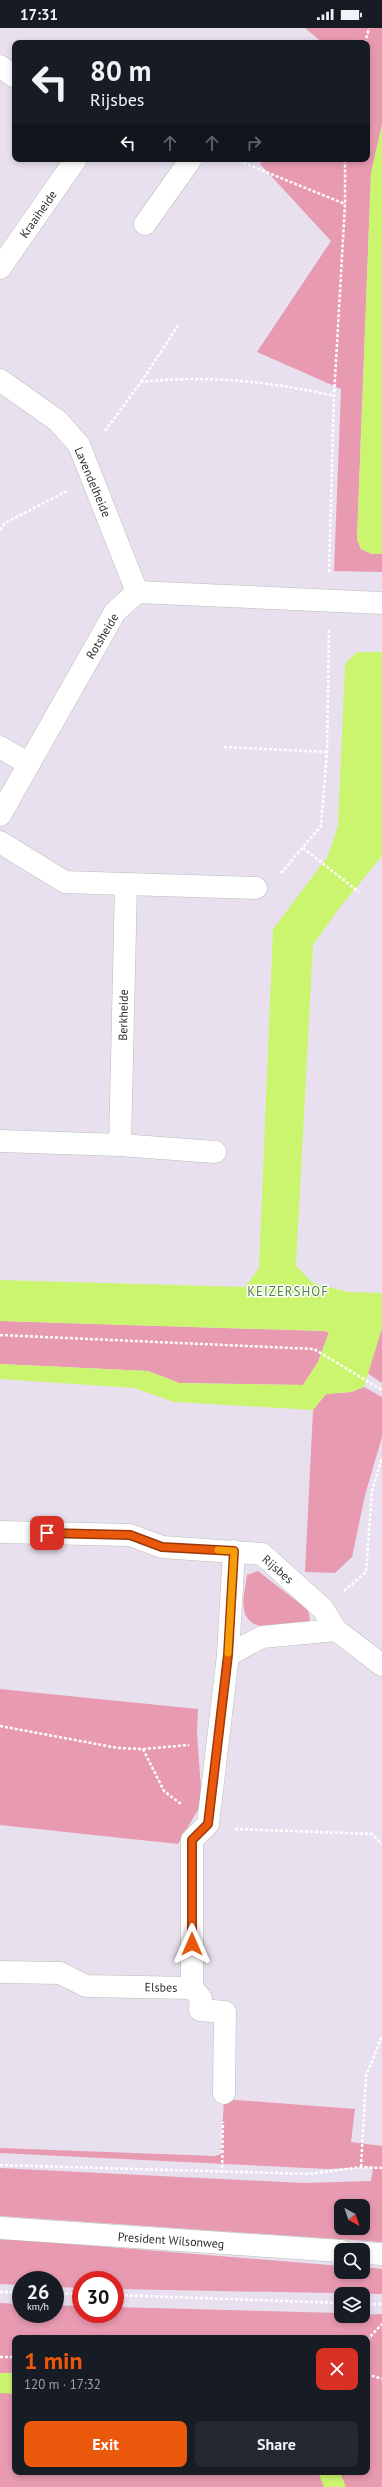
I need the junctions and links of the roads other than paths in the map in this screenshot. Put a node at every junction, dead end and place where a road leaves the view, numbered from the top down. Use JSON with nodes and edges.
{"nodes":[{"id":1,"x":0,"y":66,"type":"edge"},
{"id":2,"x":12,"y":75,"type":"edge"},
{"id":3,"x":74,"y":162,"type":"edge"},
{"id":4,"x":189,"y":162,"type":"edge"},
{"id":5,"x":145,"y":224,"type":"dead end"},
{"id":6,"x":0,"y":268,"type":"edge"},
{"id":7,"x":0,"y":380,"type":"edge"},
{"id":8,"x":137,"y":592,"type":"junction"},
{"id":9,"x":382,"y":603,"type":"edge"},
{"id":10,"x":0,"y":747,"type":"edge"},
{"id":11,"x":29,"y":764,"type":"junction"},
{"id":12,"x":0,"y":815,"type":"edge"},
{"id":13,"x":0,"y":842,"type":"edge"},
{"id":14,"x":126,"y":884,"type":"junction"},
{"id":15,"x":256,"y":888,"type":"road end"},
{"id":16,"x":0,"y":1141,"type":"edge"},
{"id":17,"x":120,"y":1145,"type":"junction"},
{"id":18,"x":215,"y":1152,"type":"dead end"},
{"id":19,"x":0,"y":1532,"type":"edge"},
{"id":20,"x":234,"y":1551,"type":"junction"},
{"id":21,"x":336,"y":1630,"type":"junction"},
{"id":22,"x":228,"y":1655,"type":"junction"},
{"id":23,"x":382,"y":1665,"type":"edge"},
{"id":24,"x":0,"y":1972,"type":"edge"},
{"id":25,"x":192,"y":1988,"type":"junction"},
{"id":26,"x":224,"y":2093,"type":"road end"},
{"id":27,"x":0,"y":2228,"type":"edge"},
{"id":28,"x":334,"y":2251,"type":"edge"},
{"id":29,"x":370,"y":2253,"type":"edge"},
{"id":30,"x":382,"y":2254,"type":"edge"}],
"edges":[{"from":1,"to":2,"type":"street"},
{"from":3,"to":6,"type":"street","name":"Kraaiheide"},
{"from":4,"to":5,"type":"street"},
{"from":7,"to":8,"type":"street","name":"Lavendelheide"},
{"from":8,"to":9,"type":"street"},
{"from":8,"to":11,"type":"street","name":"Rotsheide"},
{"from":10,"to":11,"type":"street"},
{"from":11,"to":12,"type":"street","name":"Rotsheide"},
{"from":13,"to":14,"type":"street"},
{"from":14,"to":15,"type":"street"},
{"from":14,"to":17,"type":"street","name":"Berkheide"},
{"from":16,"to":17,"type":"street"},
{"from":17,"to":18,"type":"street"},
{"from":19,"to":20,"type":"street","name":"Rijsbes"},
{"from":20,"to":21,"type":"street","name":"Rijsbes"},
{"from":20,"to":22,"type":"street"},
{"from":21,"to":22,"type":"street"},
{"from":21,"to":23,"type":"street","name":"Rijsbes"},
{"from":22,"to":25,"type":"street","name":"Elsbes"},
{"from":24,"to":25,"type":"street","name":"Elsbes"},
{"from":25,"to":26,"type":"street"},
{"from":27,"to":28,"type":"street","name":"President Wilsonweg"},
{"from":29,"to":30,"type":"street"}]}
